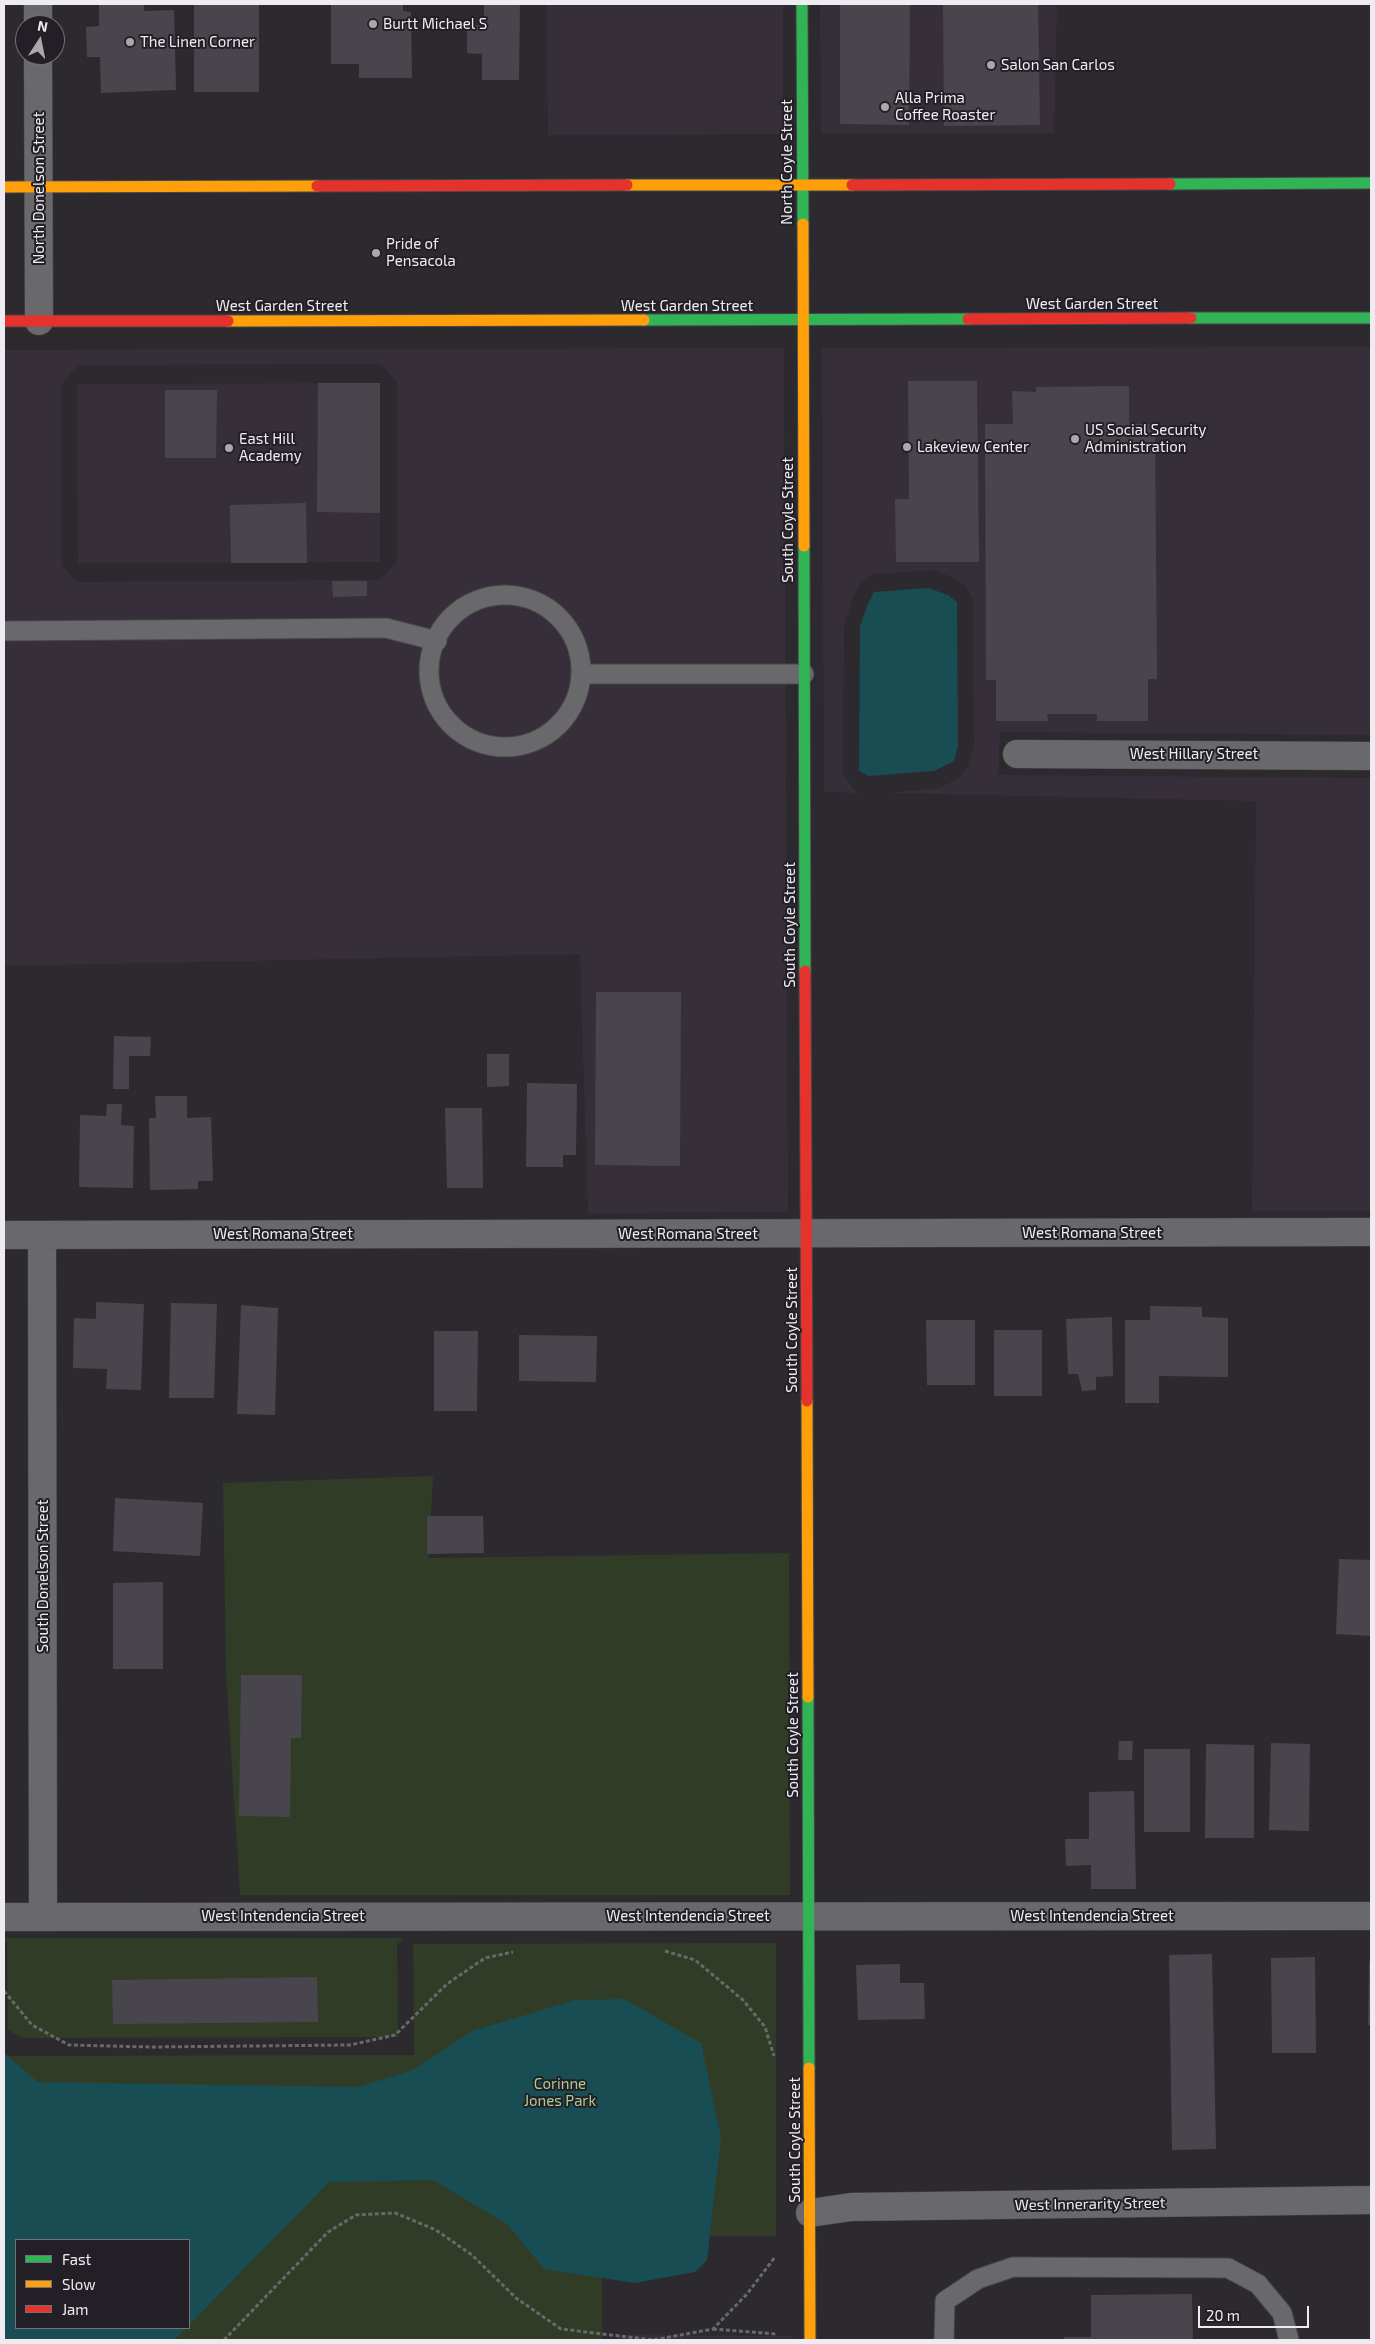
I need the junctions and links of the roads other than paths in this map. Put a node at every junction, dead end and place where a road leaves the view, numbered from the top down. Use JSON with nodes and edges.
{"nodes":[{"id":1,"x":802,"y":4,"type":"edge"},
{"id":2,"x":38,"y":65,"type":"edge"},
{"id":3,"x":1371,"y":183,"type":"edge"},
{"id":4,"x":802,"y":184,"type":"junction"},
{"id":5,"x":4,"y":187,"type":"edge"},
{"id":6,"x":39,"y":187,"type":"junction"},
{"id":7,"x":1371,"y":318,"type":"edge"},
{"id":8,"x":803,"y":320,"type":"junction"},
{"id":9,"x":4,"y":321,"type":"edge"},
{"id":10,"x":39,"y":321,"type":"junction"},
{"id":11,"x":4,"y":631,"type":"edge"},
{"id":12,"x":436,"y":641,"type":"junction"},
{"id":13,"x":582,"y":674,"type":"junction"},
{"id":14,"x":804,"y":674,"type":"junction"},
{"id":15,"x":1017,"y":754,"type":"dead end"},
{"id":16,"x":1371,"y":756,"type":"edge"},
{"id":17,"x":1371,"y":1232,"type":"edge"},
{"id":18,"x":806,"y":1234,"type":"junction"},
{"id":19,"x":4,"y":1235,"type":"edge"},
{"id":20,"x":42,"y":1235,"type":"junction"},
{"id":21,"x":44,"y":1916,"type":"junction"},
{"id":22,"x":809,"y":1916,"type":"junction"},
{"id":23,"x":1371,"y":1916,"type":"edge"},
{"id":24,"x":4,"y":1917,"type":"edge"},
{"id":25,"x":1371,"y":2200,"type":"edge"},
{"id":26,"x":810,"y":2213,"type":"junction"},
{"id":27,"x":810,"y":2340,"type":"edge"},
{"id":28,"x":944,"y":2340,"type":"edge"},
{"id":29,"x":1289,"y":2340,"type":"edge"}],
"edges":[{"from":1,"to":4,"type":"main road","name":"North Coyle Street"},
{"from":2,"to":6,"type":"street","name":"North Donelson Street"},
{"from":3,"to":4,"type":"main road"},
{"from":4,"to":6,"type":"main road"},
{"from":4,"to":8,"type":"main road","name":"North Coyle Street"},
{"from":5,"to":6,"type":"main road"},
{"from":6,"to":10,"type":"street","name":"North Donelson Street"},
{"from":7,"to":8,"type":"main road","name":"West Garden Street"},
{"from":8,"to":10,"type":"main road","name":"West Garden Street"},
{"from":8,"to":14,"type":"main road","name":"South Coyle Street"},
{"from":9,"to":10,"type":"main road","name":"West Garden Street"},
{"from":11,"to":12,"type":"lane"},
{"from":12,"to":13,"type":"lane"},
{"from":12,"to":13,"type":"lane"},
{"from":13,"to":14,"type":"lane"},
{"from":14,"to":18,"type":"main road","name":"South Coyle Street"},
{"from":15,"to":16,"type":"street","name":"West Hillary Street"},
{"from":17,"to":18,"type":"street","name":"West Romana Street"},
{"from":18,"to":20,"type":"street","name":"West Romana Street"},
{"from":18,"to":22,"type":"main road","name":"South Coyle Street"},
{"from":19,"to":20,"type":"street","name":"West Romana Street"},
{"from":20,"to":21,"type":"street","name":"South Donelson Street"},
{"from":21,"to":22,"type":"street","name":"West Intendencia Street"},
{"from":21,"to":24,"type":"street","name":"West Intendencia Street"},
{"from":22,"to":23,"type":"street","name":"West Intendencia Street"},
{"from":22,"to":26,"type":"main road","name":"South Coyle Street"},
{"from":25,"to":26,"type":"street","name":"West Innerarity Street"},
{"from":26,"to":27,"type":"main road","name":"South Coyle Street"},
{"from":28,"to":29,"type":"lane"}]}
